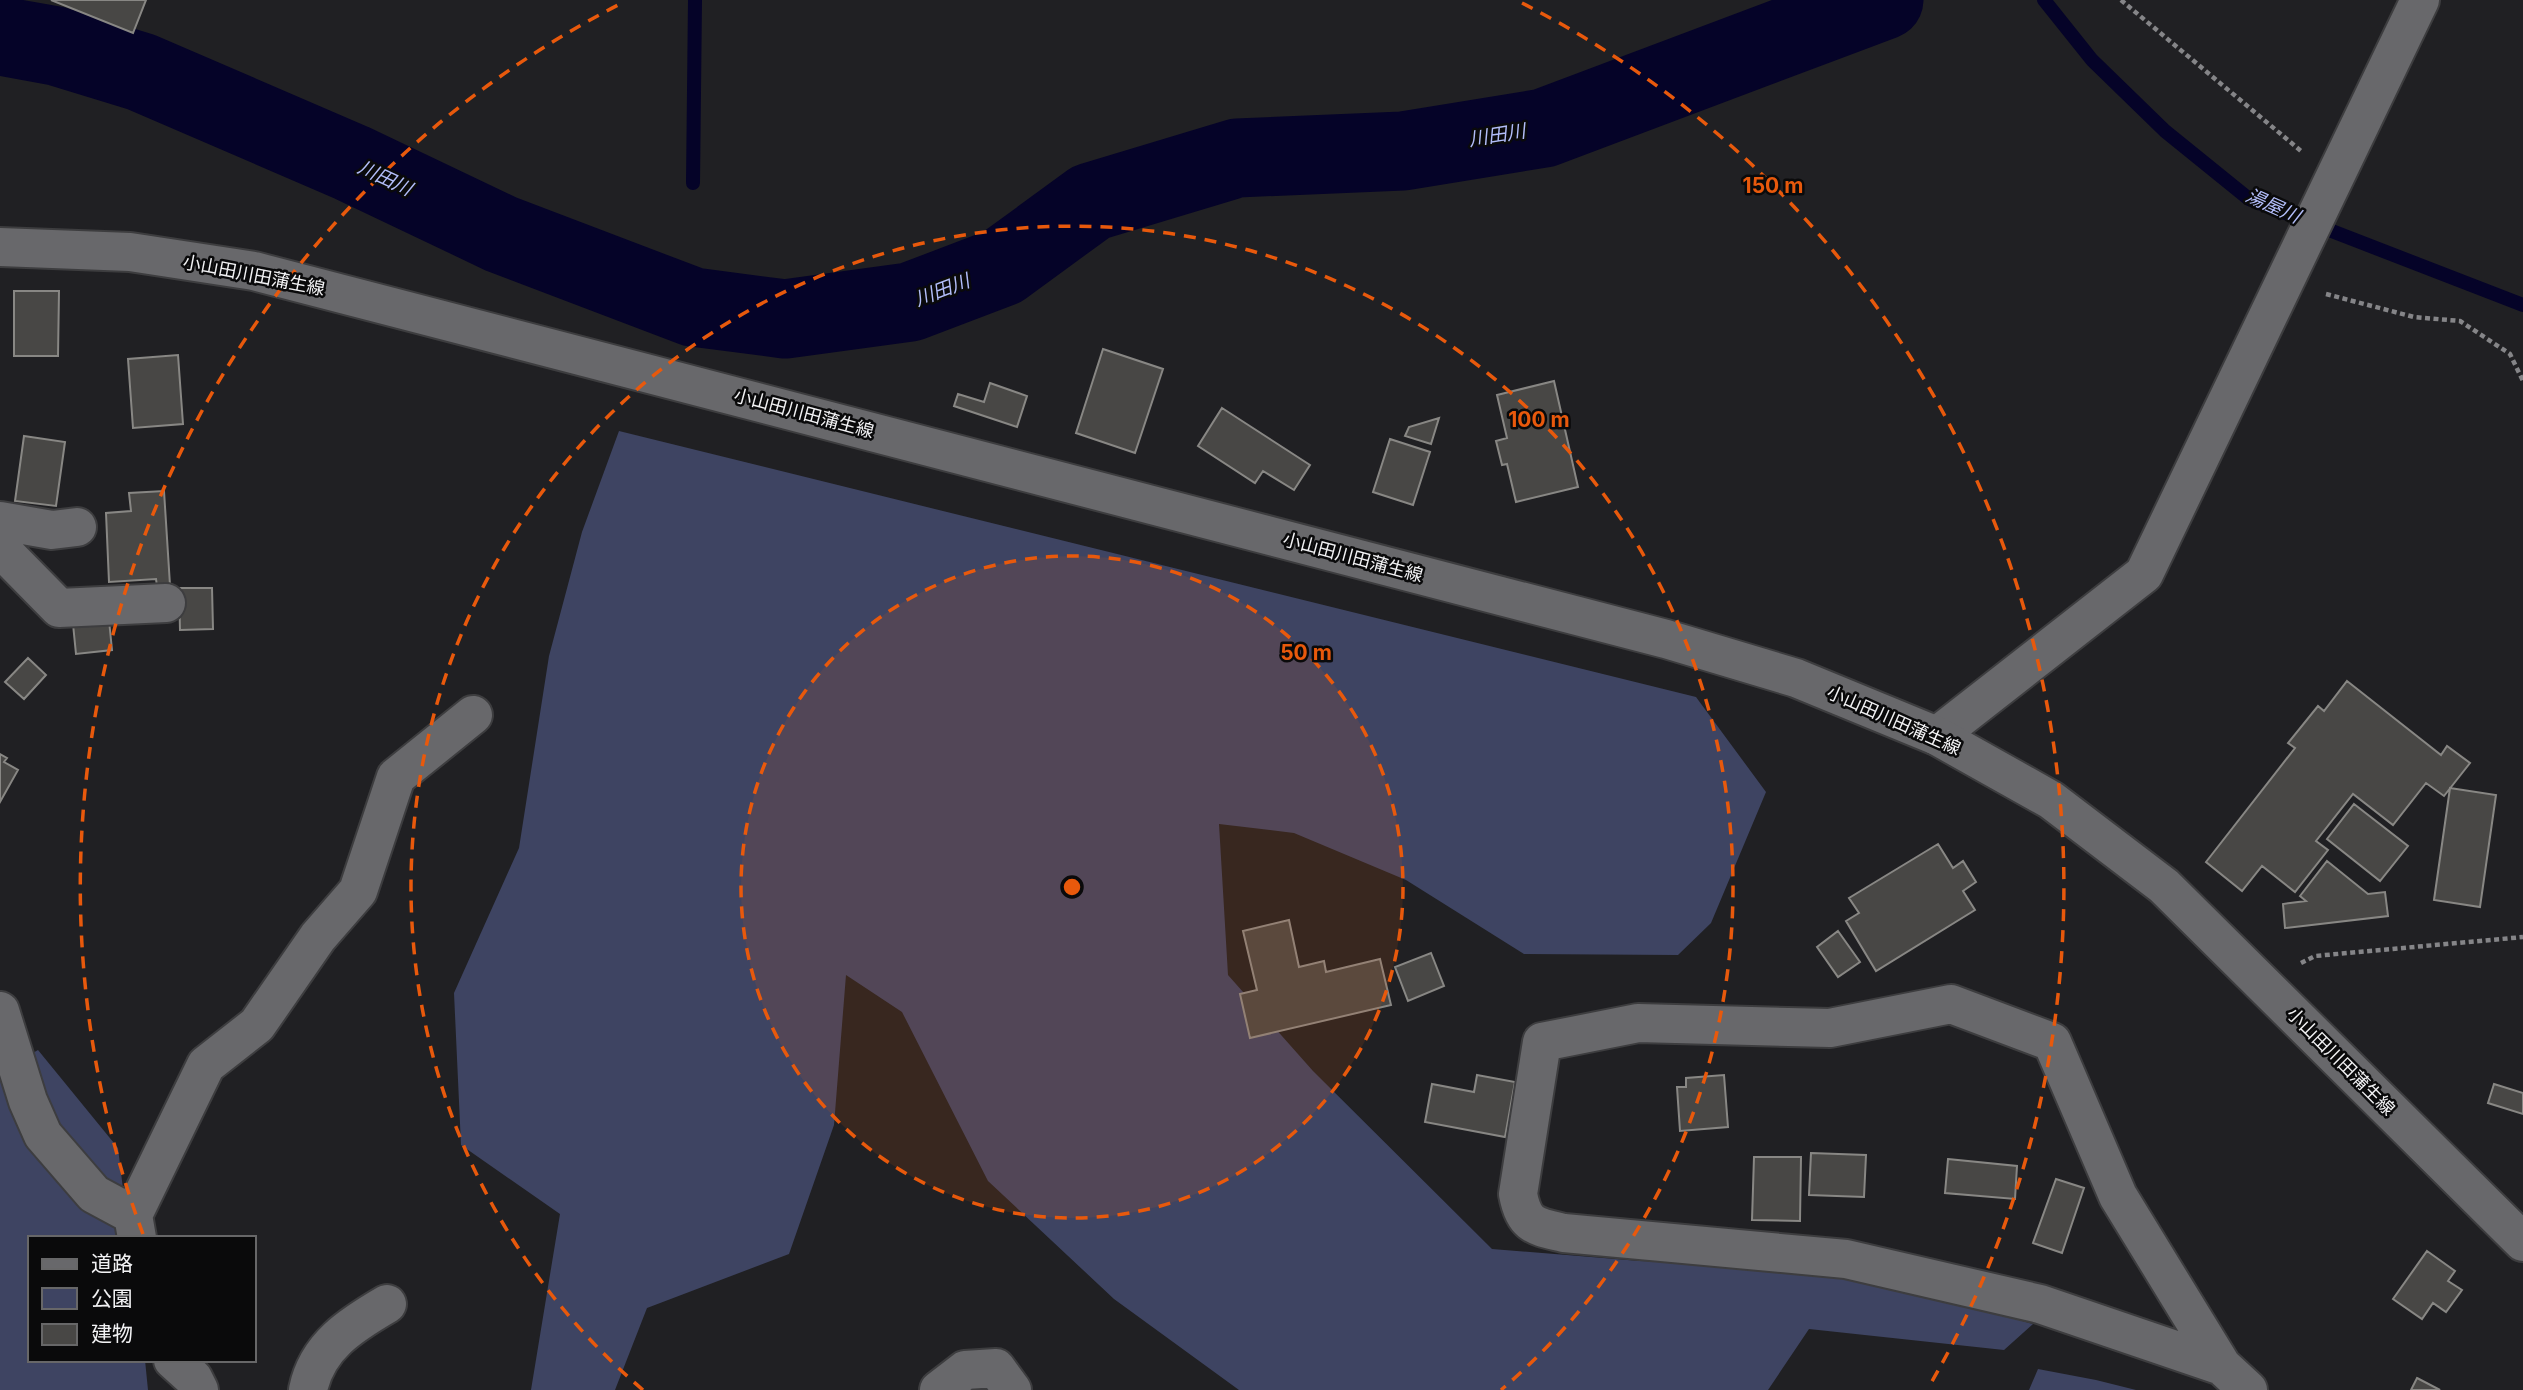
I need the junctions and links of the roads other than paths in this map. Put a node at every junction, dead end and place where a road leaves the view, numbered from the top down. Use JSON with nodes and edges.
{"nodes":[{"id":1,"x":2420,"y":0,"type":"edge"},
{"id":2,"x":0,"y":247,"type":"edge"},
{"id":3,"x":0,"y":521,"type":"edge"},
{"id":4,"x":77,"y":527,"type":"dead end"},
{"id":5,"x":0,"y":548,"type":"edge"},
{"id":6,"x":166,"y":603,"type":"dead end"},
{"id":7,"x":473,"y":715,"type":"dead end"},
{"id":8,"x":1937,"y":736,"type":"junction"},
{"id":9,"x":0,"y":1012,"type":"edge"},
{"id":10,"x":135,"y":1227,"type":"edge"},
{"id":11,"x":2523,"y":1242,"type":"edge"},
{"id":12,"x":387,"y":1304,"type":"dead end"},
{"id":13,"x":2235,"y":1378,"type":"edge"},
{"id":14,"x":308,"y":1390,"type":"edge"},
{"id":15,"x":939,"y":1390,"type":"edge"},
{"id":16,"x":1012,"y":1390,"type":"edge"}],
"edges":[{"from":1,"to":8,"type":"street"},
{"from":2,"to":8,"type":"street","name":"小山田川田蒲生線"},
{"from":3,"to":4,"type":"street"},
{"from":5,"to":6,"type":"street"},
{"from":7,"to":10,"type":"street"},
{"from":8,"to":11,"type":"street","name":"小山田川田蒲生線"},
{"from":9,"to":10,"type":"street"},
{"from":12,"to":14,"type":"street"},
{"from":13,"to":13,"type":"street"},
{"from":15,"to":16,"type":"street"}]}
